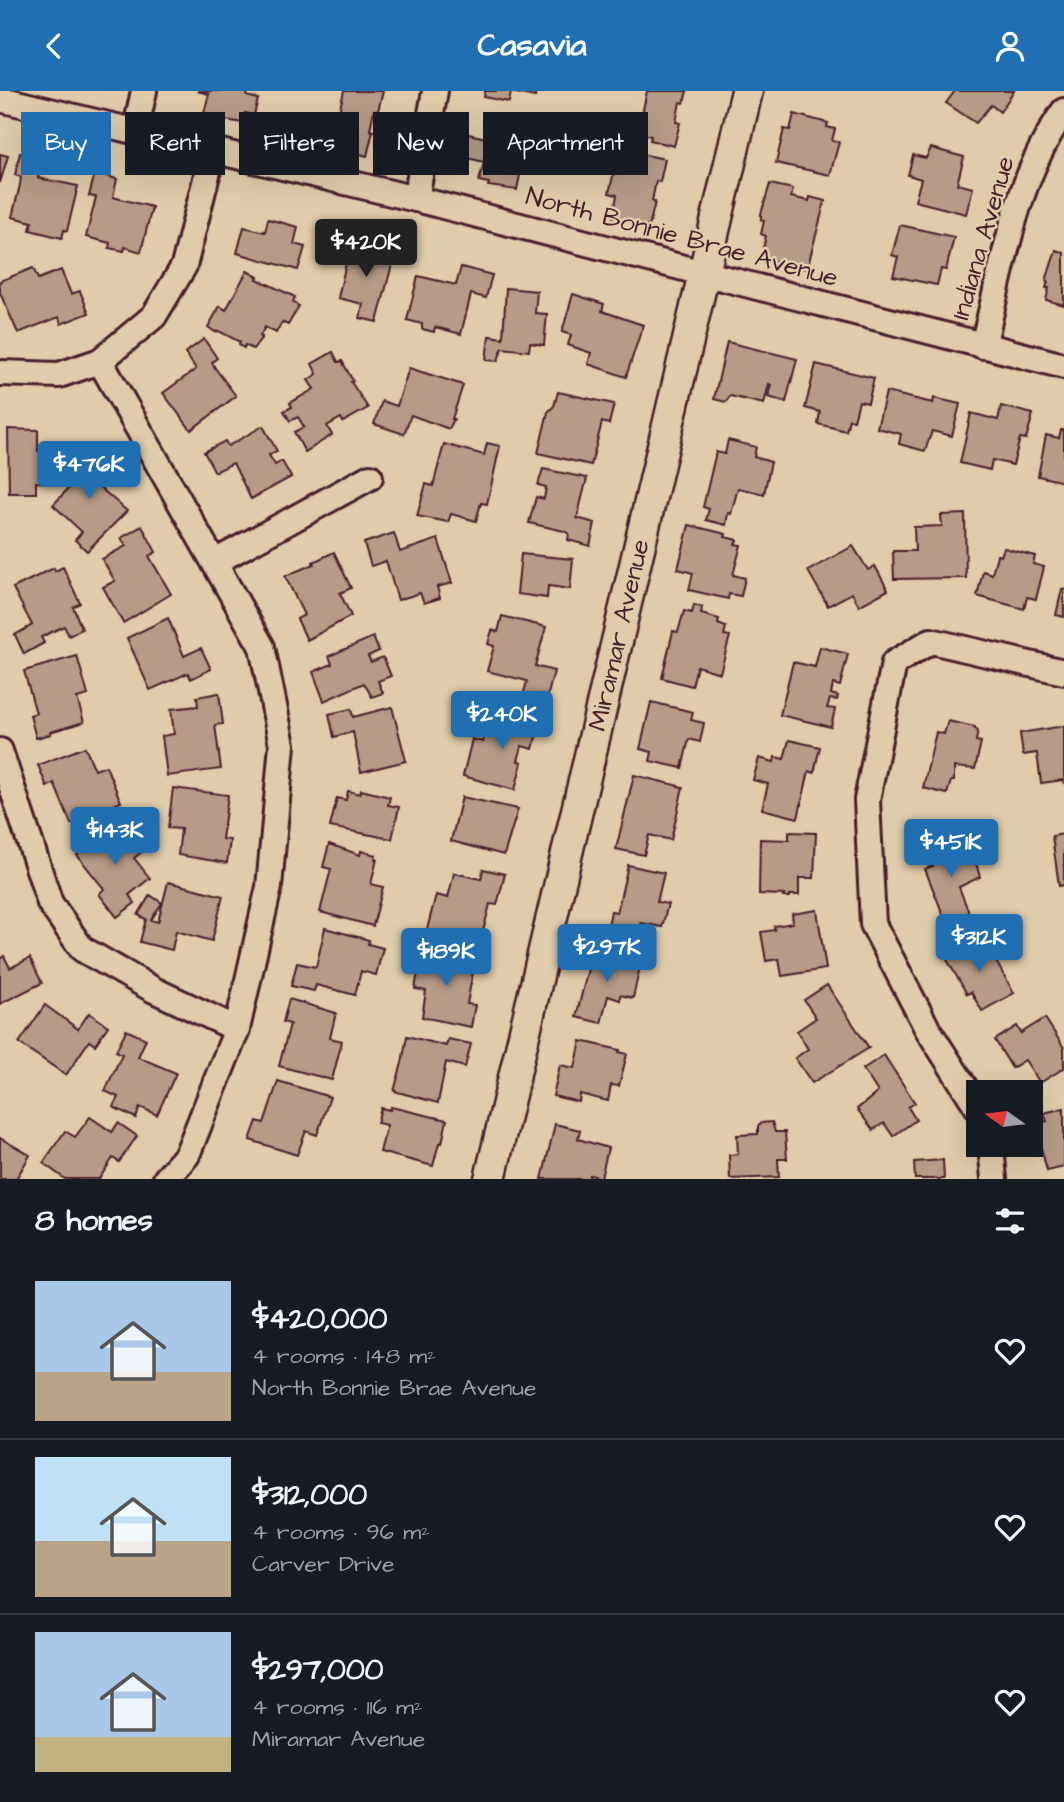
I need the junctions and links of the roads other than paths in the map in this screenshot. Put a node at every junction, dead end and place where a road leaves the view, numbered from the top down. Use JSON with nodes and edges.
{"nodes":[{"id":1,"x":144,"y":91,"type":"edge"},
{"id":2,"x":435,"y":91,"type":"edge"},
{"id":3,"x":747,"y":91,"type":"edge"},
{"id":4,"x":0,"y":99,"type":"edge"},
{"id":5,"x":1064,"y":111,"type":"edge"},
{"id":6,"x":139,"y":112,"type":"edge"},
{"id":7,"x":125,"y":130,"type":"edge"},
{"id":8,"x":225,"y":154,"type":"edge"},
{"id":9,"x":207,"y":175,"type":"edge"},
{"id":10,"x":416,"y":199,"type":"junction"},
{"id":11,"x":704,"y":274,"type":"junction"},
{"id":12,"x":983,"y":346,"type":"junction"},
{"id":13,"x":100,"y":361,"type":"junction"},
{"id":14,"x":1064,"y":366,"type":"edge"},
{"id":15,"x":0,"y":373,"type":"edge"},
{"id":16,"x":370,"y":477,"type":"dead end"},
{"id":17,"x":215,"y":562,"type":"junction"},
{"id":18,"x":1064,"y":672,"type":"edge"},
{"id":19,"x":0,"y":751,"type":"edge"},
{"id":20,"x":237,"y":1029,"type":"junction"},
{"id":21,"x":966,"y":1089,"type":"edge"},
{"id":22,"x":993,"y":1157,"type":"edge"},
{"id":23,"x":166,"y":1179,"type":"edge"},
{"id":24,"x":490,"y":1179,"type":"edge"},
{"id":25,"x":994,"y":1179,"type":"edge"}],
"edges":[{"from":1,"to":6,"type":"street"},
{"from":2,"to":10,"type":"street"},
{"from":3,"to":11,"type":"street","name":"Miramar Avenue"},
{"from":4,"to":7,"type":"street","name":"North Bonnie Brae Avenue"},
{"from":5,"to":12,"type":"street","name":"Indiana Avenue"},
{"from":8,"to":10,"type":"street","name":"North Bonnie Brae Avenue"},
{"from":9,"to":13,"type":"street"},
{"from":10,"to":11,"type":"street","name":"North Bonnie Brae Avenue"},
{"from":11,"to":12,"type":"street","name":"North Bonnie Brae Avenue"},
{"from":11,"to":24,"type":"street","name":"Miramar Avenue"},
{"from":12,"to":14,"type":"street","name":"North Bonnie Brae Avenue"},
{"from":13,"to":15,"type":"street"},
{"from":13,"to":17,"type":"street"},
{"from":16,"to":17,"type":"street"},
{"from":17,"to":20,"type":"street"},
{"from":18,"to":21,"type":"street"},
{"from":19,"to":20,"type":"street"},
{"from":20,"to":23,"type":"street"},
{"from":22,"to":25,"type":"street"}]}
